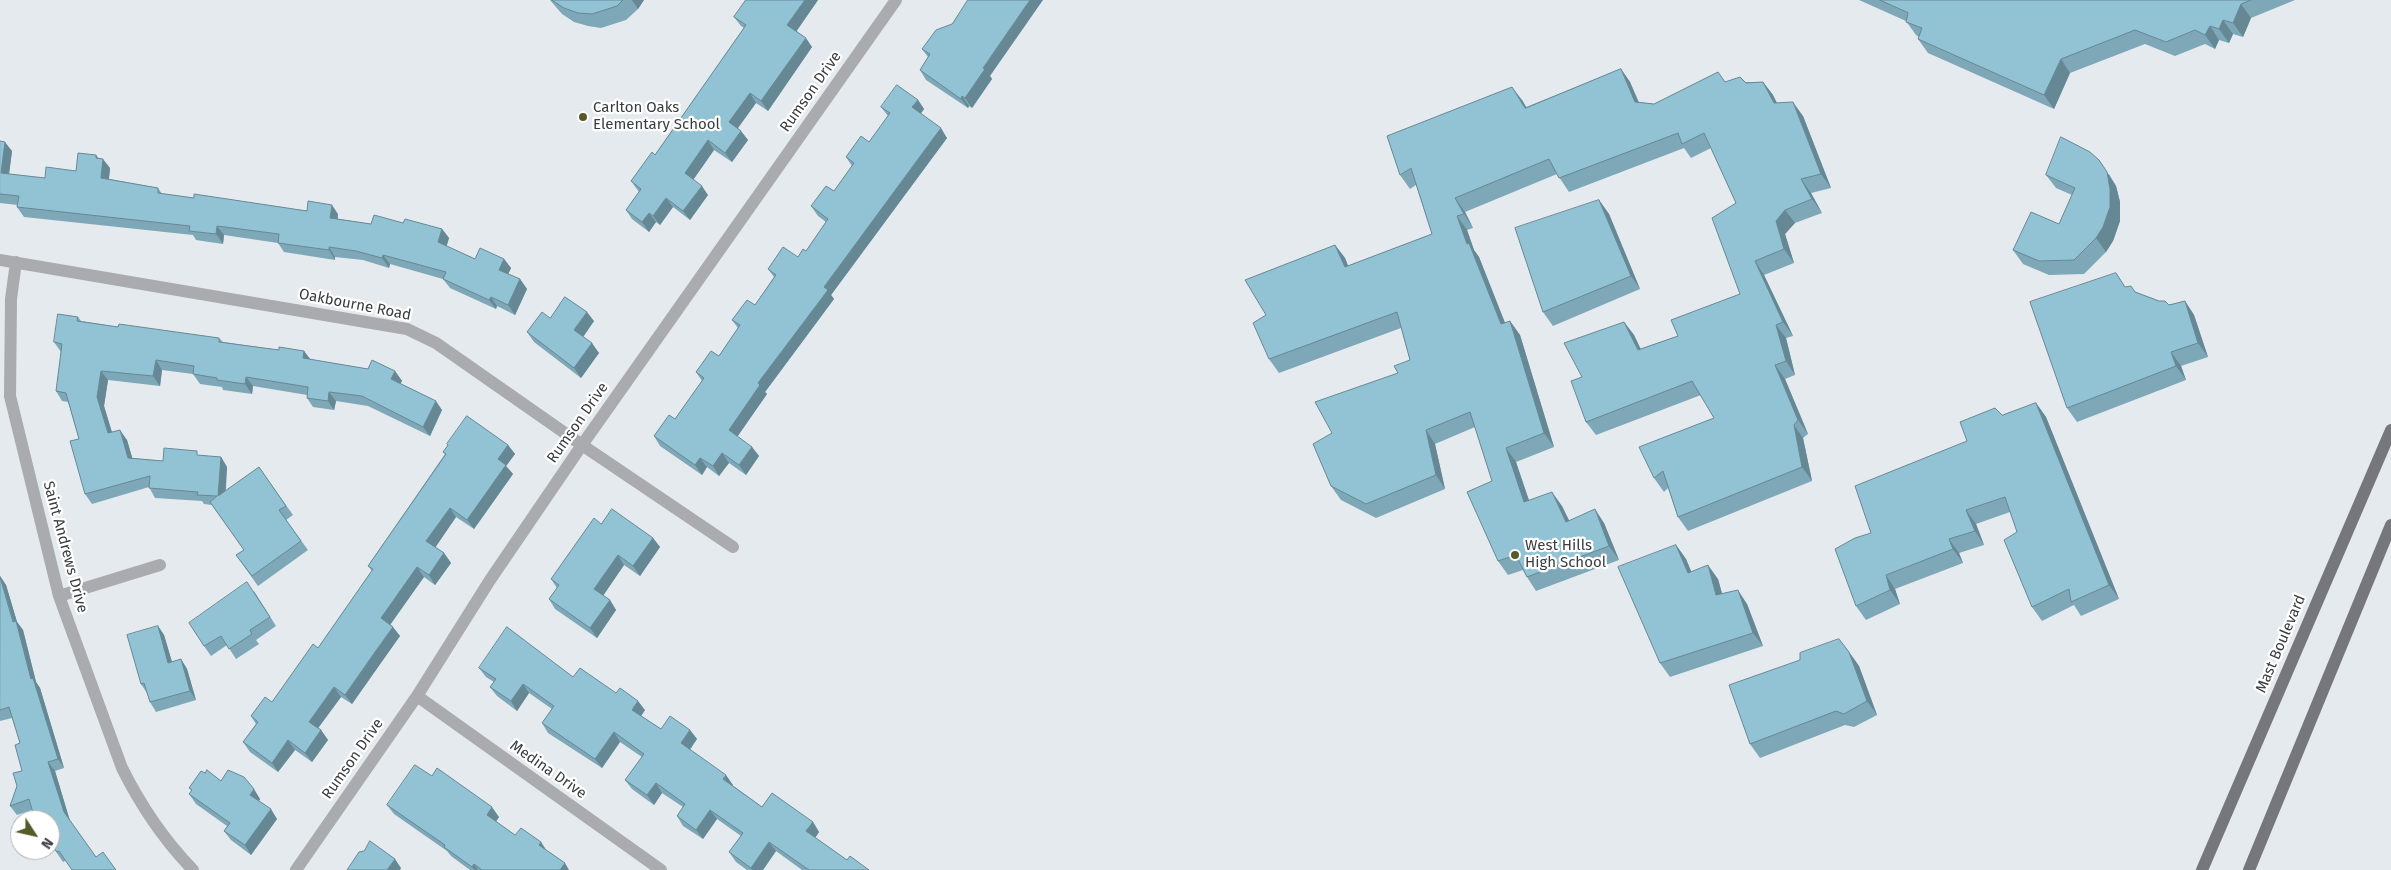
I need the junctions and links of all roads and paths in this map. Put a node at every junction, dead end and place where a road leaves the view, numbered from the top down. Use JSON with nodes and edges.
{"nodes":[{"id":1,"x":896,"y":0,"type":"edge"},
{"id":2,"x":0,"y":260,"type":"edge"},
{"id":3,"x":16,"y":262,"type":"junction"},
{"id":4,"x":2391,"y":430,"type":"edge"},
{"id":5,"x":582,"y":445,"type":"junction"},
{"id":6,"x":2391,"y":525,"type":"edge"},
{"id":7,"x":733,"y":547,"type":"dead end"},
{"id":8,"x":160,"y":565,"type":"dead end"},
{"id":9,"x":59,"y":596,"type":"junction"},
{"id":10,"x":417,"y":696,"type":"junction"},
{"id":11,"x":193,"y":870,"type":"edge"},
{"id":12,"x":296,"y":870,"type":"edge"},
{"id":13,"x":661,"y":870,"type":"edge"},
{"id":14,"x":2202,"y":870,"type":"edge"},
{"id":15,"x":2249,"y":870,"type":"edge"}],
"edges":[{"from":1,"to":5,"type":"street","name":"Rumson Drive"},
{"from":2,"to":3,"type":"street","name":"Oakbourne Road"},
{"from":3,"to":5,"type":"street","name":"Oakbourne Road"},
{"from":3,"to":9,"type":"street","name":"Saint Andrews Drive"},
{"from":4,"to":14,"type":"main road","name":"Mast Boulevard"},
{"from":5,"to":7,"type":"street","name":"Oakbourne Road"},
{"from":5,"to":10,"type":"street","name":"Rumson Drive"},
{"from":6,"to":15,"type":"main road"},
{"from":8,"to":9,"type":"street"},
{"from":9,"to":11,"type":"street","name":"Saint Andrews Drive"},
{"from":10,"to":12,"type":"street","name":"Rumson Drive"},
{"from":10,"to":13,"type":"street","name":"Medina Drive"}]}
